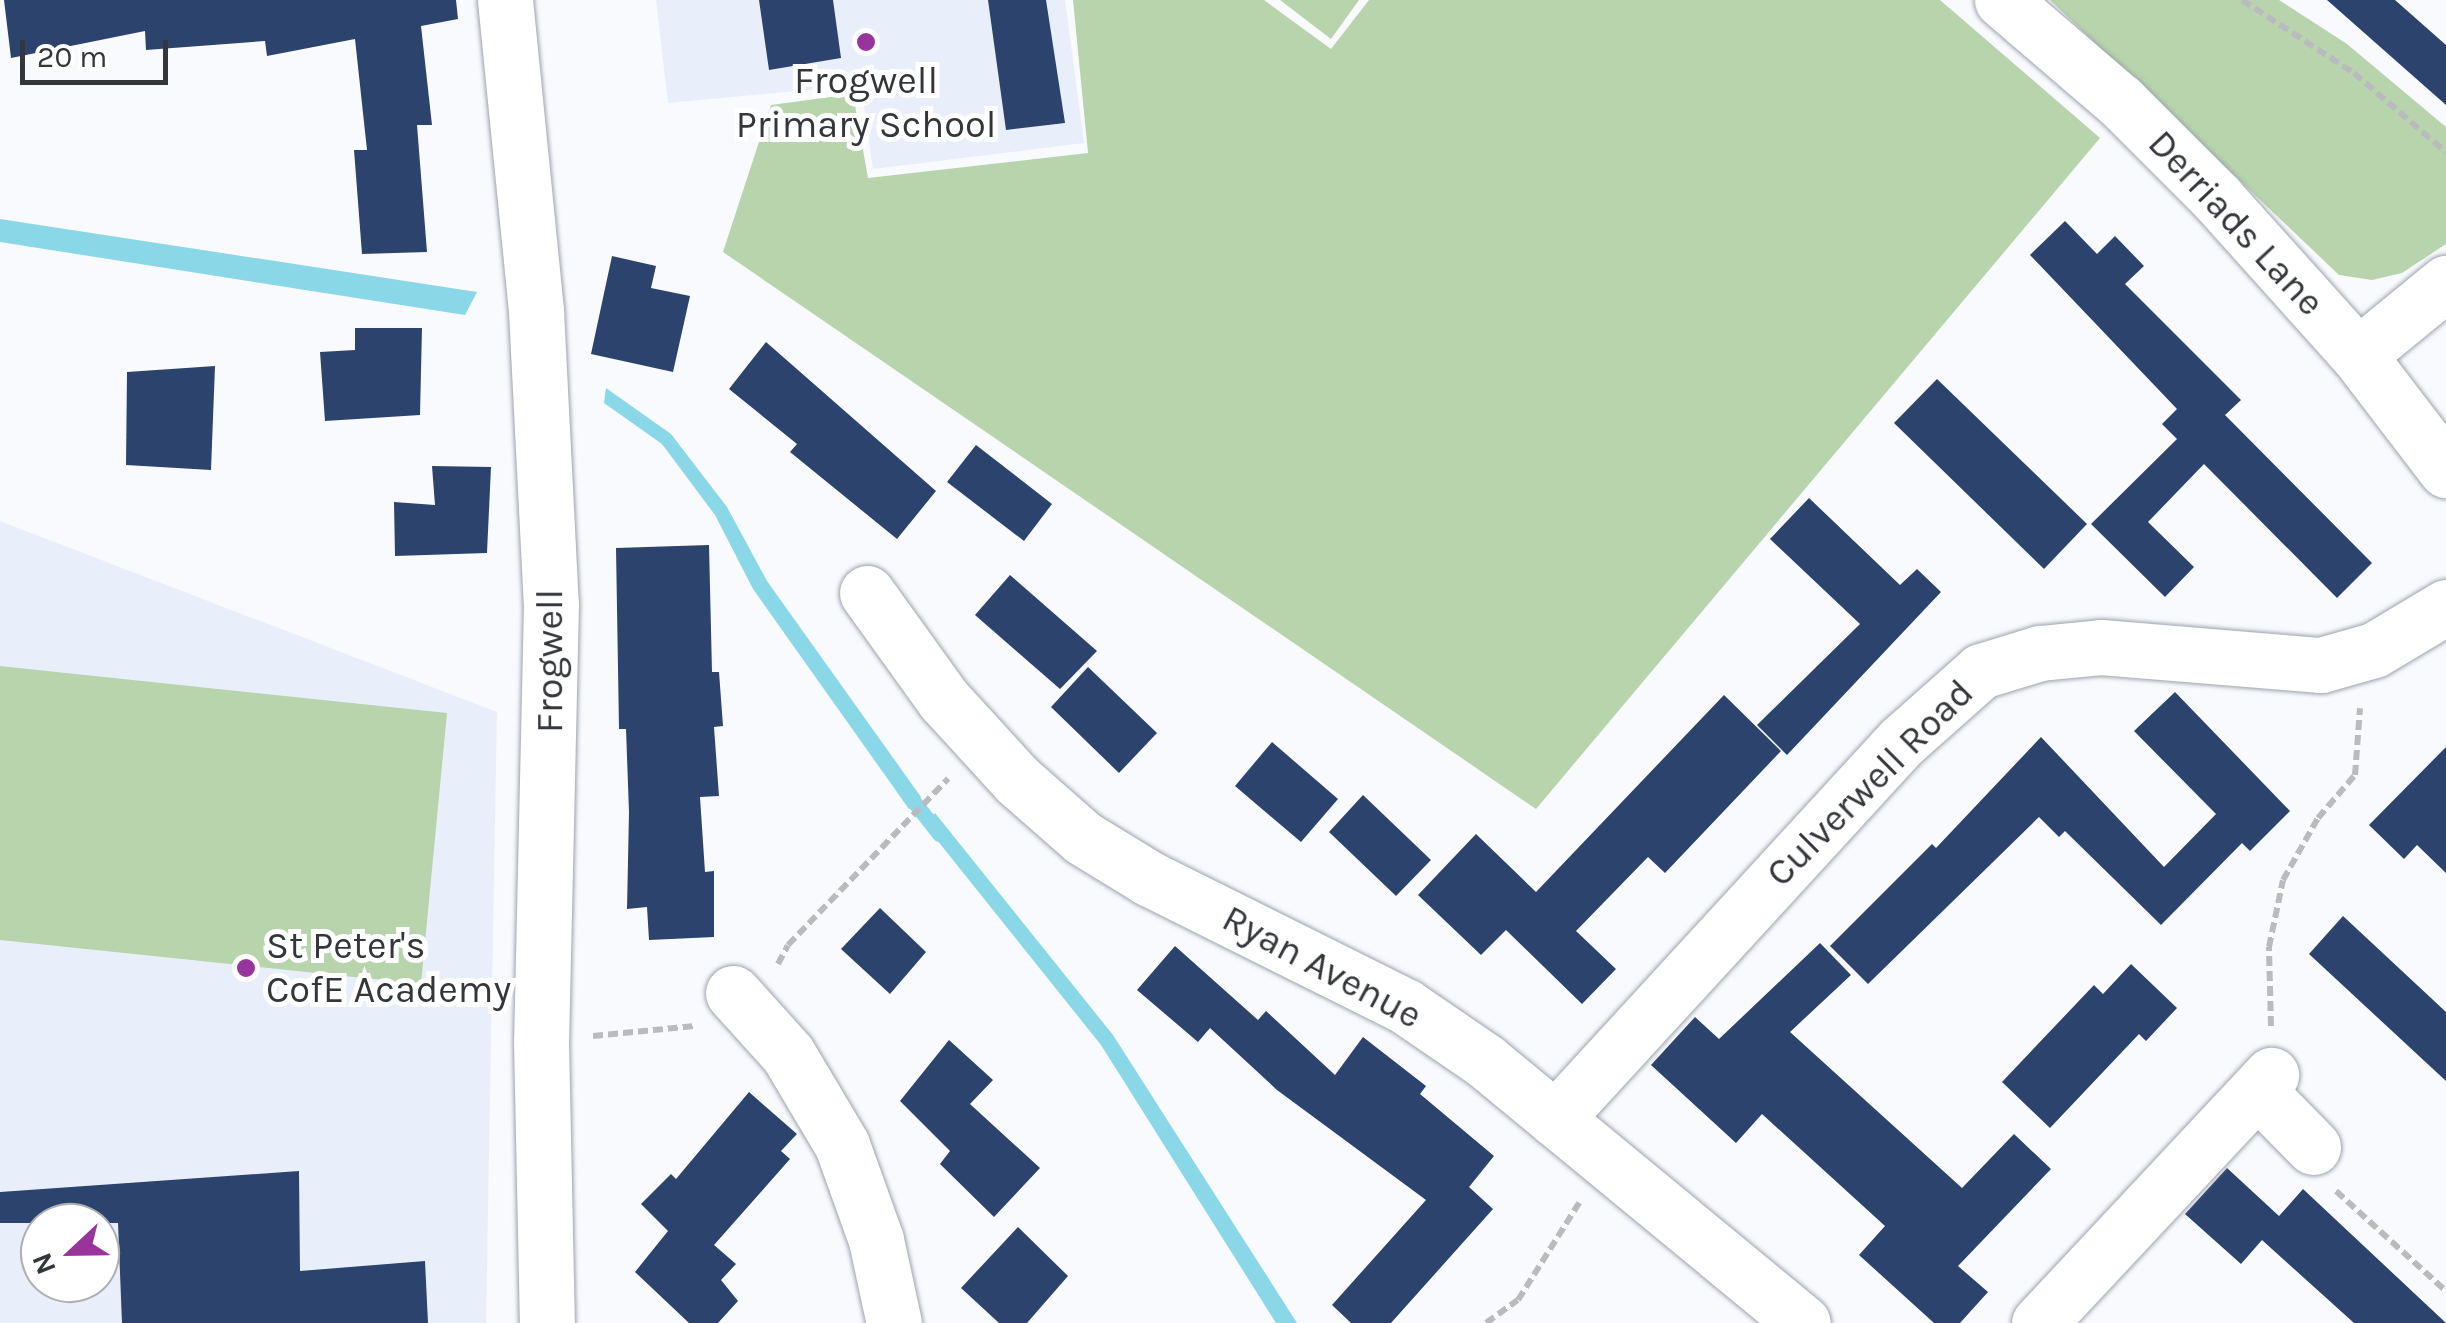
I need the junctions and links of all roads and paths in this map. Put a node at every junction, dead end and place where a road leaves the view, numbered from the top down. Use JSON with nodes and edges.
{"nodes":[{"id":1,"x":505,"y":0,"type":"edge"},
{"id":2,"x":2002,"y":0,"type":"edge"},
{"id":3,"x":2242,"y":0,"type":"edge"},
{"id":4,"x":2446,"y":152,"type":"edge"},
{"id":5,"x":2446,"y":282,"type":"edge"},
{"id":6,"x":2358,"y":355,"type":"junction"},
{"id":7,"x":2446,"y":470,"type":"edge"},
{"id":8,"x":868,"y":593,"type":"dead end"},
{"id":9,"x":2446,"y":606,"type":"edge"},
{"id":10,"x":2350,"y":658,"type":"junction"},
{"id":11,"x":948,"y":778,"type":"dead end"},
{"id":12,"x":743,"y":1004,"type":"junction"},
{"id":13,"x":541,"y":1041,"type":"junction"},
{"id":14,"x":2264,"y":1083,"type":"junction"},
{"id":15,"x":1554,"y":1119,"type":"junction"},
{"id":16,"x":1604,"y":1162,"type":"junction"},
{"id":17,"x":2316,"y":1164,"type":"joint"},
{"id":18,"x":2446,"y":1291,"type":"edge"},
{"id":19,"x":547,"y":1323,"type":"edge"},
{"id":20,"x":894,"y":1323,"type":"edge"},
{"id":21,"x":1486,"y":1323,"type":"edge"},
{"id":22,"x":1802,"y":1323,"type":"edge"},
{"id":23,"x":2038,"y":1323,"type":"edge"}],
"edges":[{"from":1,"to":13,"type":"street","name":"Frogwell"},
{"from":2,"to":6,"type":"street","name":"Derriads Lane"},
{"from":3,"to":4,"type":"path"},
{"from":5,"to":6,"type":"street"},
{"from":6,"to":7,"type":"street","name":"Derriads Lane"},
{"from":8,"to":15,"type":"street","name":"Ryan Avenue"},
{"from":9,"to":10,"type":"street","name":"Culverwell Road"},
{"from":10,"to":14,"type":"path"},
{"from":10,"to":15,"type":"street","name":"Culverwell Road"},
{"from":11,"to":12,"type":"path"},
{"from":12,"to":13,"type":"path"},
{"from":12,"to":20,"type":"street"},
{"from":13,"to":19,"type":"street","name":"Frogwell"},
{"from":14,"to":17,"type":"street"},
{"from":14,"to":23,"type":"street"},
{"from":15,"to":16,"type":"street","name":"Ryan Avenue"},
{"from":16,"to":21,"type":"path"},
{"from":16,"to":22,"type":"street","name":"Ryan Avenue"},
{"from":17,"to":18,"type":"path"}]}
